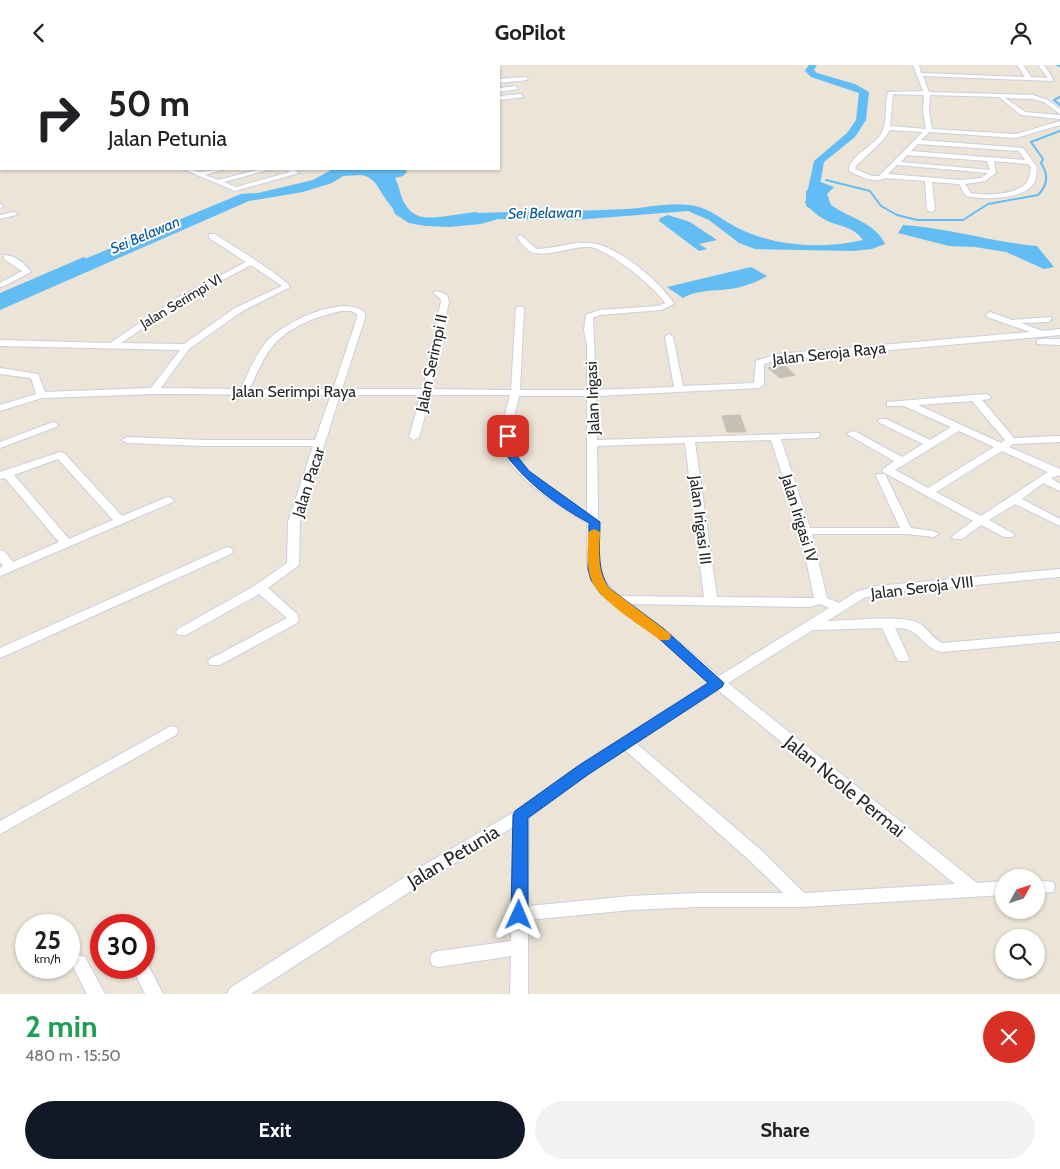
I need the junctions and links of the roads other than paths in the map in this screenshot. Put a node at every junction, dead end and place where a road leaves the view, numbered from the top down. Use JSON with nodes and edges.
{"nodes":[{"id":1,"x":916,"y":65,"type":"edge"},
{"id":2,"x":1020,"y":65,"type":"edge"},
{"id":3,"x":1041,"y":65,"type":"edge"},
{"id":4,"x":1001,"y":69,"type":"dead end"},
{"id":5,"x":920,"y":74,"type":"junction"},
{"id":6,"x":1007,"y":78,"type":"junction"},
{"id":7,"x":526,"y":79,"type":"dead end"},
{"id":8,"x":1029,"y":79,"type":"junction"},
{"id":9,"x":500,"y":80,"type":"edge"},
{"id":10,"x":516,"y":88,"type":"dead end"},
{"id":11,"x":1026,"y":88,"type":"dead end"},
{"id":12,"x":500,"y":90,"type":"edge"},
{"id":13,"x":927,"y":94,"type":"junction"},
{"id":14,"x":521,"y":96,"type":"dead end"},
{"id":15,"x":1002,"y":97,"type":"junction"},
{"id":16,"x":1033,"y":97,"type":"junction"},
{"id":17,"x":500,"y":98,"type":"edge"},
{"id":18,"x":1060,"y":112,"type":"edge"},
{"id":19,"x":1060,"y":117,"type":"edge"},
{"id":20,"x":1060,"y":123,"type":"edge"},
{"id":21,"x":888,"y":128,"type":"junction"},
{"id":22,"x":926,"y":131,"type":"junction"},
{"id":23,"x":916,"y":142,"type":"junction"},
{"id":24,"x":906,"y":153,"type":"junction"},
{"id":25,"x":990,"y":159,"type":"junction"},
{"id":26,"x":1030,"y":161,"type":"junction"},
{"id":27,"x":896,"y":163,"type":"junction"},
{"id":28,"x":189,"y":170,"type":"edge"},
{"id":29,"x":217,"y":170,"type":"edge"},
{"id":30,"x":264,"y":170,"type":"edge"},
{"id":31,"x":291,"y":170,"type":"edge"},
{"id":32,"x":994,"y":172,"type":"junction"},
{"id":33,"x":199,"y":174,"type":"junction"},
{"id":34,"x":886,"y":175,"type":"junction"},
{"id":35,"x":928,"y":179,"type":"junction"},
{"id":36,"x":217,"y":182,"type":"junction"},
{"id":37,"x":961,"y":182,"type":"junction"},
{"id":38,"x":931,"y":210,"type":"dead end"},
{"id":39,"x":14,"y":214,"type":"dead end"},
{"id":40,"x":0,"y":217,"type":"edge"},
{"id":41,"x":212,"y":236,"type":"dead end"},
{"id":42,"x":521,"y":237,"type":"dead end"},
{"id":43,"x":21,"y":253,"type":"dead end"},
{"id":44,"x":4,"y":258,"type":"edge"},
{"id":45,"x":252,"y":262,"type":"junction"},
{"id":46,"x":1,"y":285,"type":"edge"},
{"id":47,"x":437,"y":293,"type":"dead end"},
{"id":48,"x":520,"y":308,"type":"dead end"},
{"id":49,"x":990,"y":315,"type":"dead end"},
{"id":50,"x":1048,"y":319,"type":"dead end"},
{"id":51,"x":1010,"y":321,"type":"junction"},
{"id":52,"x":1060,"y":332,"type":"edge"},
{"id":53,"x":669,"y":337,"type":"dead end"},
{"id":54,"x":1041,"y":338,"type":"junction"},
{"id":55,"x":1060,"y":342,"type":"edge"},
{"id":56,"x":0,"y":343,"type":"edge"},
{"id":57,"x":113,"y":345,"type":"junction"},
{"id":58,"x":186,"y":347,"type":"junction"},
{"id":59,"x":0,"y":371,"type":"edge"},
{"id":60,"x":679,"y":389,"type":"junction"},
{"id":61,"x":154,"y":391,"type":"junction"},
{"id":62,"x":243,"y":391,"type":"junction"},
{"id":63,"x":338,"y":391,"type":"junction"},
{"id":64,"x":427,"y":391,"type":"junction"},
{"id":65,"x":515,"y":392,"type":"junction"},
{"id":66,"x":590,"y":393,"type":"junction"},
{"id":67,"x":41,"y":395,"type":"junction"},
{"id":68,"x":986,"y":397,"type":"dead end"},
{"id":69,"x":975,"y":398,"type":"junction"},
{"id":70,"x":906,"y":403,"type":"junction"},
{"id":71,"x":890,"y":404,"type":"dead end"},
{"id":72,"x":0,"y":408,"type":"edge"},
{"id":73,"x":882,"y":421,"type":"dead end"},
{"id":74,"x":53,"y":425,"type":"dead end"},
{"id":75,"x":957,"y":428,"type":"junction"},
{"id":76,"x":852,"y":434,"type":"dead end"},
{"id":77,"x":815,"y":435,"type":"dead end"},
{"id":78,"x":774,"y":436,"type":"junction"},
{"id":79,"x":414,"y":437,"type":"dead end"},
{"id":80,"x":1060,"y":439,"type":"edge"},
{"id":81,"x":127,"y":440,"type":"dead end"},
{"id":82,"x":690,"y":440,"type":"junction"},
{"id":83,"x":1011,"y":441,"type":"junction"},
{"id":84,"x":321,"y":443,"type":"junction"},
{"id":85,"x":593,"y":443,"type":"junction"},
{"id":86,"x":930,"y":444,"type":"junction"},
{"id":87,"x":0,"y":445,"type":"edge"},
{"id":88,"x":999,"y":447,"type":"junction"},
{"id":89,"x":900,"y":460,"type":"junction"},
{"id":90,"x":1058,"y":472,"type":"edge"},
{"id":91,"x":4,"y":474,"type":"edge"},
{"id":92,"x":881,"y":476,"type":"dead end"},
{"id":93,"x":1044,"y":479,"type":"junction"},
{"id":94,"x":1060,"y":488,"type":"edge"},
{"id":95,"x":927,"y":493,"type":"junction"},
{"id":96,"x":1014,"y":499,"type":"junction"},
{"id":97,"x":169,"y":500,"type":"dead end"},
{"id":98,"x":119,"y":520,"type":"junction"},
{"id":99,"x":979,"y":520,"type":"junction"},
{"id":100,"x":594,"y":522,"type":"junction"},
{"id":101,"x":1060,"y":523,"type":"edge"},
{"id":102,"x":806,"y":531,"type":"junction"},
{"id":103,"x":907,"y":531,"type":"junction"},
{"id":104,"x":933,"y":534,"type":"dead end"},
{"id":105,"x":1008,"y":535,"type":"dead end"},
{"id":106,"x":958,"y":537,"type":"dead end"},
{"id":107,"x":67,"y":544,"type":"junction"},
{"id":108,"x":227,"y":551,"type":"dead end"},
{"id":109,"x":0,"y":554,"type":"edge"},
{"id":110,"x":5,"y":570,"type":"edge"},
{"id":111,"x":1060,"y":573,"type":"edge"},
{"id":112,"x":260,"y":588,"type":"junction"},
{"id":113,"x":616,"y":600,"type":"junction"},
{"id":114,"x":820,"y":600,"type":"junction"},
{"id":115,"x":711,"y":601,"type":"junction"},
{"id":116,"x":840,"y":608,"type":"junction"},
{"id":117,"x":886,"y":623,"type":"junction"},
{"id":118,"x":812,"y":626,"type":"junction"},
{"id":119,"x":182,"y":632,"type":"dead end"},
{"id":120,"x":1060,"y":637,"type":"edge"},
{"id":121,"x":0,"y":653,"type":"edge"},
{"id":122,"x":903,"y":658,"type":"dead end"},
{"id":123,"x":215,"y":662,"type":"dead end"},
{"id":124,"x":718,"y":683,"type":"junction"},
{"id":125,"x":171,"y":731,"type":"dead end"},
{"id":126,"x":626,"y":743,"type":"junction"},
{"id":127,"x":521,"y":815,"type":"junction"},
{"id":128,"x":0,"y":828,"type":"edge"},
{"id":129,"x":972,"y":888,"type":"junction"},
{"id":130,"x":995,"y":888,"type":"edge"},
{"id":131,"x":801,"y":900,"type":"junction"},
{"id":132,"x":519,"y":915,"type":"junction"},
{"id":133,"x":520,"y":947,"type":"junction"},
{"id":134,"x":438,"y":959,"type":"dead end"},
{"id":135,"x":80,"y":965,"type":"edge"},
{"id":136,"x":146,"y":979,"type":"edge"},
{"id":137,"x":96,"y":994,"type":"edge"},
{"id":138,"x":154,"y":994,"type":"edge"},
{"id":139,"x":236,"y":994,"type":"edge"},
{"id":140,"x":519,"y":994,"type":"edge"}],
"edges":[{"from":1,"to":5,"type":"street"},
{"from":2,"to":8,"type":"street"},
{"from":3,"to":8,"type":"street"},
{"from":4,"to":6,"type":"street"},
{"from":5,"to":6,"type":"street"},
{"from":5,"to":13,"type":"street"},
{"from":6,"to":8,"type":"street"},
{"from":7,"to":9,"type":"street"},
{"from":10,"to":12,"type":"street"},
{"from":11,"to":16,"type":"street"},
{"from":13,"to":15,"type":"street"},
{"from":13,"to":21,"type":"street"},
{"from":13,"to":22,"type":"street"},
{"from":14,"to":17,"type":"street"},
{"from":15,"to":16,"type":"street"},
{"from":15,"to":19,"type":"street"},
{"from":16,"to":18,"type":"street"},
{"from":20,"to":22,"type":"street"},
{"from":21,"to":22,"type":"street"},
{"from":21,"to":34,"type":"street"},
{"from":22,"to":23,"type":"street"},
{"from":23,"to":24,"type":"street"},
{"from":23,"to":26,"type":"street"},
{"from":24,"to":25,"type":"street"},
{"from":24,"to":27,"type":"street"},
{"from":25,"to":26,"type":"street"},
{"from":25,"to":32,"type":"street"},
{"from":26,"to":37,"type":"street"},
{"from":27,"to":32,"type":"street"},
{"from":27,"to":34,"type":"street"},
{"from":28,"to":33,"type":"street"},
{"from":29,"to":33,"type":"street"},
{"from":30,"to":36,"type":"street"},
{"from":31,"to":36,"type":"street"},
{"from":32,"to":37,"type":"street"},
{"from":33,"to":36,"type":"street"},
{"from":34,"to":35,"type":"street"},
{"from":35,"to":37,"type":"street"},
{"from":35,"to":38,"type":"street"},
{"from":39,"to":40,"type":"street"},
{"from":41,"to":45,"type":"street"},
{"from":42,"to":66,"type":"street","name":"Jalan Irigasi"},
{"from":43,"to":44,"type":"street"},
{"from":44,"to":46,"type":"street"},
{"from":45,"to":57,"type":"street","name":"Jalan Serimpi VI"},
{"from":45,"to":58,"type":"street"},
{"from":47,"to":64,"type":"street","name":"Jalan Serimpi II"},
{"from":48,"to":65,"type":"street"},
{"from":49,"to":51,"type":"street"},
{"from":50,"to":51,"type":"street"},
{"from":51,"to":54,"type":"street"},
{"from":52,"to":54,"type":"street","name":"Jalan Seroja Raya"},
{"from":53,"to":60,"type":"street"},
{"from":54,"to":55,"type":"street"},
{"from":54,"to":60,"type":"street","name":"Jalan Seroja Raya"},
{"from":56,"to":57,"type":"street"},
{"from":57,"to":58,"type":"street"},
{"from":58,"to":61,"type":"street"},
{"from":59,"to":67,"type":"street"},
{"from":60,"to":66,"type":"street","name":"Jalan Seroja Raya"},
{"from":61,"to":62,"type":"street","name":"Jalan Serimpi Raya"},
{"from":61,"to":67,"type":"street","name":"Jalan Serimpi Raya"},
{"from":62,"to":63,"type":"street","name":"Jalan Serimpi Raya"},
{"from":62,"to":63,"type":"street","name":"Jalan Pacar"},
{"from":63,"to":64,"type":"street","name":"Jalan Serimpi Raya"},
{"from":63,"to":84,"type":"street","name":"Jalan Pacar"},
{"from":64,"to":65,"type":"street","name":"Jalan Serimpi Raya"},
{"from":64,"to":79,"type":"street","name":"Jalan Serimpi II"},
{"from":65,"to":66,"type":"street","name":"Jalan Serimpi Raya"},
{"from":65,"to":100,"type":"street"},
{"from":66,"to":85,"type":"street","name":"Jalan Irigasi"},
{"from":67,"to":72,"type":"street","name":"Jalan Serimpi Raya"},
{"from":68,"to":69,"type":"street"},
{"from":69,"to":70,"type":"street"},
{"from":69,"to":83,"type":"street"},
{"from":70,"to":71,"type":"street"},
{"from":70,"to":75,"type":"street"},
{"from":73,"to":86,"type":"street"},
{"from":74,"to":87,"type":"street"},
{"from":75,"to":86,"type":"street"},
{"from":75,"to":88,"type":"street"},
{"from":76,"to":89,"type":"street"},
{"from":77,"to":78,"type":"street"},
{"from":78,"to":82,"type":"street"},
{"from":78,"to":102,"type":"street","name":"Jalan Irigasi IV"},
{"from":80,"to":83,"type":"street"},
{"from":81,"to":84,"type":"street"},
{"from":82,"to":85,"type":"street"},
{"from":82,"to":115,"type":"street","name":"Jalan Irigasi III"},
{"from":83,"to":88,"type":"street"},
{"from":84,"to":112,"type":"street","name":"Jalan Pacar"},
{"from":85,"to":100,"type":"street","name":"Jalan Irigasi"},
{"from":86,"to":89,"type":"street"},
{"from":88,"to":90,"type":"street"},
{"from":88,"to":95,"type":"street"},
{"from":89,"to":95,"type":"street"},
{"from":90,"to":93,"type":"street"},
{"from":91,"to":98,"type":"street"},
{"from":91,"to":107,"type":"street"},
{"from":92,"to":103,"type":"street"},
{"from":93,"to":94,"type":"street"},
{"from":93,"to":96,"type":"street"},
{"from":95,"to":99,"type":"street"},
{"from":96,"to":99,"type":"street"},
{"from":96,"to":101,"type":"street"},
{"from":97,"to":98,"type":"street"},
{"from":98,"to":107,"type":"street"},
{"from":99,"to":105,"type":"street"},
{"from":99,"to":106,"type":"street"},
{"from":100,"to":113,"type":"street","name":"Jalan Irigasi"},
{"from":102,"to":103,"type":"street"},
{"from":102,"to":114,"type":"street","name":"Jalan Irigasi IV"},
{"from":103,"to":104,"type":"street"},
{"from":107,"to":110,"type":"street"},
{"from":108,"to":121,"type":"street"},
{"from":109,"to":110,"type":"street"},
{"from":111,"to":116,"type":"street","name":"Jalan Seroja VIII"},
{"from":112,"to":119,"type":"street","name":"Jalan Pacar"},
{"from":112,"to":123,"type":"street"},
{"from":113,"to":115,"type":"street"},
{"from":113,"to":124,"type":"street","name":"Jalan Irigasi"},
{"from":114,"to":115,"type":"street"},
{"from":114,"to":116,"type":"street"},
{"from":116,"to":118,"type":"street","name":"Jalan Seroja VIII"},
{"from":117,"to":118,"type":"street"},
{"from":117,"to":120,"type":"street"},
{"from":117,"to":122,"type":"street"},
{"from":118,"to":124,"type":"street","name":"Jalan Seroja VIII"},
{"from":124,"to":126,"type":"street","name":"Jalan Petunia"},
{"from":124,"to":129,"type":"street","name":"Jalan Ncole Permai"},
{"from":125,"to":128,"type":"street"},
{"from":126,"to":127,"type":"street","name":"Jalan Petunia"},
{"from":126,"to":131,"type":"street"},
{"from":127,"to":132,"type":"street"},
{"from":127,"to":139,"type":"street","name":"Jalan Petunia"},
{"from":129,"to":130,"type":"street"},
{"from":129,"to":131,"type":"street"},
{"from":131,"to":132,"type":"street"},
{"from":132,"to":133,"type":"street"},
{"from":133,"to":134,"type":"street"},
{"from":133,"to":140,"type":"street"},
{"from":135,"to":137,"type":"street"},
{"from":136,"to":138,"type":"street"}]}
